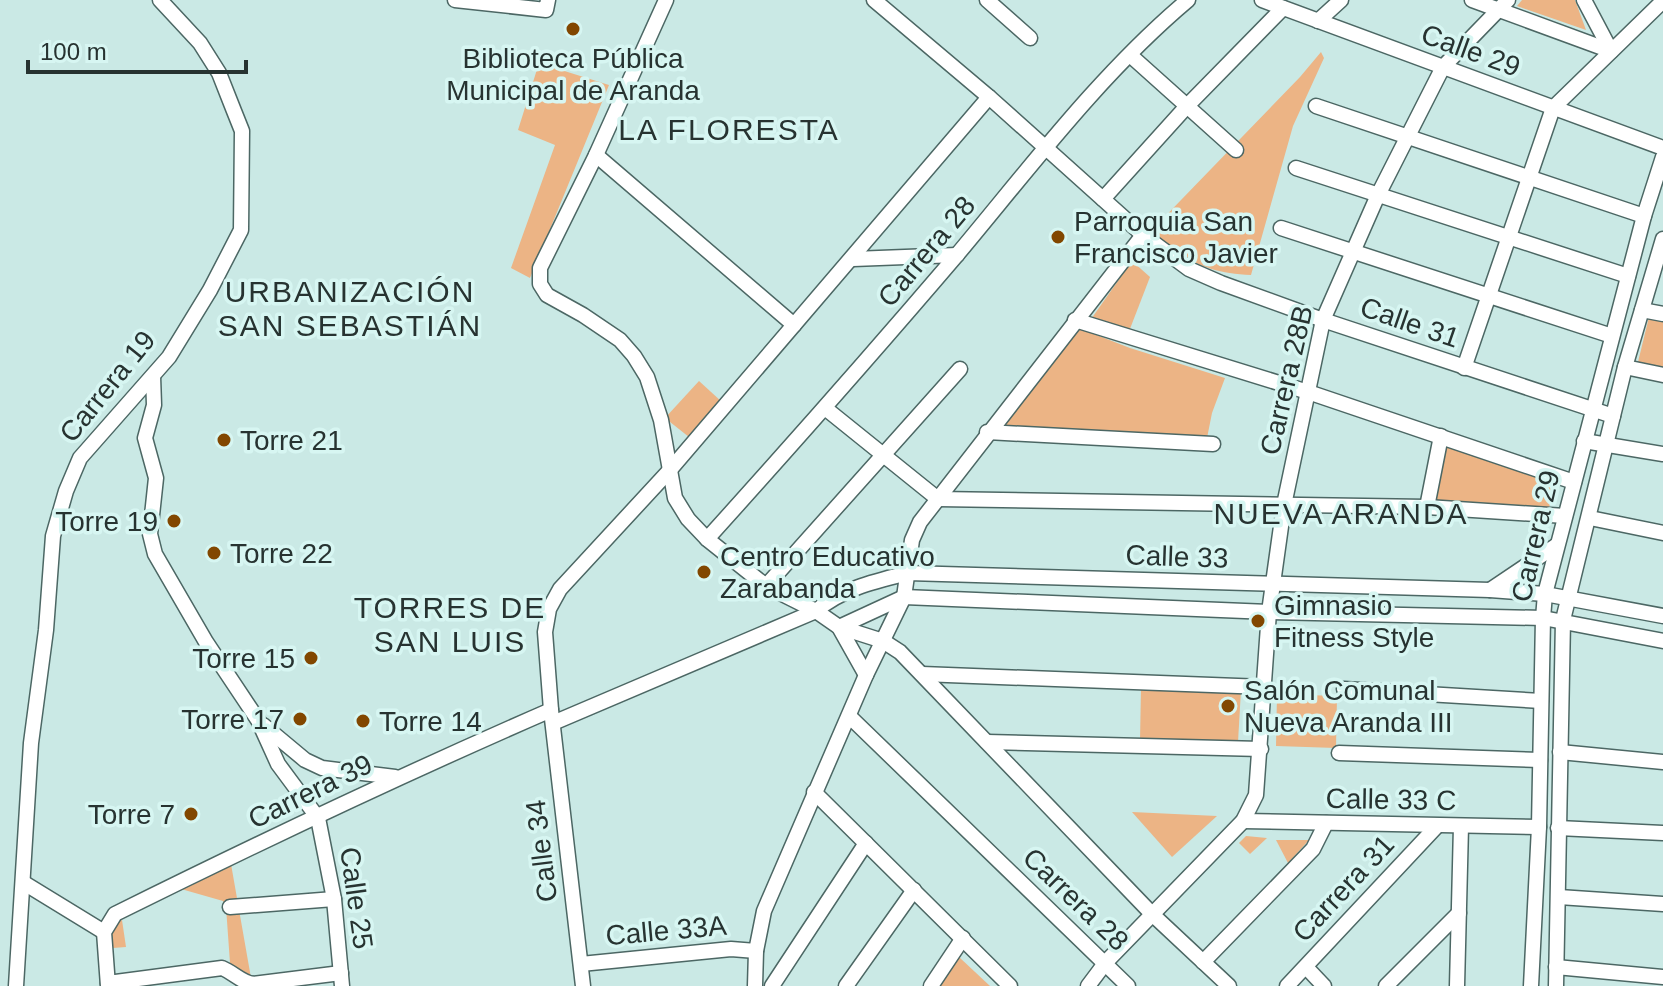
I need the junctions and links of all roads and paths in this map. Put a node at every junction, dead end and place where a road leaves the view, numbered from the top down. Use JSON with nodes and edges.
{"nodes":[{"id":1,"x":455,"y":0,"type":"edge"},
{"id":2,"x":666,"y":0,"type":"edge"},
{"id":3,"x":874,"y":0,"type":"edge"},
{"id":4,"x":987,"y":0,"type":"edge"},
{"id":5,"x":1188,"y":0,"type":"edge"},
{"id":6,"x":1262,"y":0,"type":"edge"},
{"id":7,"x":1341,"y":0,"type":"edge"},
{"id":8,"x":1472,"y":0,"type":"edge"},
{"id":9,"x":1584,"y":0,"type":"edge"},
{"id":10,"x":157,"y":1,"type":"edge"},
{"id":11,"x":1662,"y":1,"type":"edge"},
{"id":12,"x":547,"y":5,"type":"edge"},
{"id":13,"x":1503,"y":5,"type":"edge"},
{"id":14,"x":1283,"y":8,"type":"junction"},
{"id":15,"x":1318,"y":21,"type":"junction"},
{"id":16,"x":1030,"y":38,"type":"dead end"},
{"id":17,"x":1611,"y":51,"type":"junction"},
{"id":18,"x":1130,"y":55,"type":"junction"},
{"id":19,"x":1443,"y":67,"type":"junction"},
{"id":20,"x":989,"y":97,"type":"junction"},
{"id":21,"x":1187,"y":106,"type":"junction"},
{"id":22,"x":1316,"y":106,"type":"dead end"},
{"id":23,"x":1553,"y":108,"type":"junction"},
{"id":24,"x":1406,"y":136,"type":"junction"},
{"id":25,"x":1046,"y":148,"type":"junction"},
{"id":26,"x":1663,"y":148,"type":"edge"},
{"id":27,"x":1236,"y":150,"type":"dead end"},
{"id":28,"x":596,"y":155,"type":"junction"},
{"id":29,"x":1663,"y":157,"type":"edge"},
{"id":30,"x":1296,"y":168,"type":"dead end"},
{"id":31,"x":1529,"y":177,"type":"junction"},
{"id":32,"x":1378,"y":195,"type":"junction"},
{"id":33,"x":1103,"y":199,"type":"junction"},
{"id":34,"x":1644,"y":216,"type":"junction"},
{"id":35,"x":1281,"y":228,"type":"dead end"},
{"id":36,"x":1143,"y":235,"type":"junction"},
{"id":37,"x":1509,"y":237,"type":"junction"},
{"id":38,"x":1662,"y":246,"type":"edge"},
{"id":39,"x":1352,"y":251,"type":"junction"},
{"id":40,"x":957,"y":255,"type":"junction"},
{"id":41,"x":853,"y":259,"type":"junction"},
{"id":42,"x":1628,"y":276,"type":"junction"},
{"id":43,"x":1488,"y":295,"type":"junction"},
{"id":44,"x":1642,"y":310,"type":"junction"},
{"id":45,"x":1663,"y":314,"type":"edge"},
{"id":46,"x":1075,"y":320,"type":"junction"},
{"id":47,"x":1323,"y":320,"type":"junction"},
{"id":48,"x":794,"y":325,"type":"junction"},
{"id":49,"x":1612,"y":336,"type":"junction"},
{"id":50,"x":1625,"y":367,"type":"junction"},
{"id":51,"x":1464,"y":368,"type":"junction"},
{"id":52,"x":960,"y":369,"type":"dead end"},
{"id":53,"x":1663,"y":375,"type":"edge"},
{"id":54,"x":153,"y":376,"type":"junction"},
{"id":55,"x":1308,"y":392,"type":"junction"},
{"id":56,"x":825,"y":408,"type":"junction"},
{"id":57,"x":1592,"y":411,"type":"junction"},
{"id":58,"x":1613,"y":416,"type":"junction"},
{"id":59,"x":987,"y":432,"type":"junction"},
{"id":60,"x":1441,"y":436,"type":"junction"},
{"id":61,"x":1584,"y":441,"type":"junction"},
{"id":62,"x":1213,"y":444,"type":"dead end"},
{"id":63,"x":1606,"y":445,"type":"junction"},
{"id":64,"x":1663,"y":454,"type":"edge"},
{"id":65,"x":883,"y":455,"type":"junction"},
{"id":66,"x":669,"y":471,"type":"junction"},
{"id":67,"x":1574,"y":482,"type":"junction"},
{"id":68,"x":938,"y":499,"type":"junction"},
{"id":69,"x":1284,"y":505,"type":"junction"},
{"id":70,"x":1427,"y":507,"type":"junction"},
{"id":71,"x":1565,"y":516,"type":"junction"},
{"id":72,"x":1590,"y":518,"type":"junction"},
{"id":73,"x":1663,"y":533,"type":"edge"},
{"id":74,"x":707,"y":539,"type":"junction"},
{"id":75,"x":1557,"y":545,"type":"junction"},
{"id":76,"x":908,"y":573,"type":"junction"},
{"id":77,"x":766,"y":586,"type":"junction"},
{"id":78,"x":1273,"y":586,"type":"junction"},
{"id":79,"x":1490,"y":590,"type":"junction"},
{"id":80,"x":1545,"y":594,"type":"junction"},
{"id":81,"x":904,"y":597,"type":"junction"},
{"id":82,"x":1567,"y":598,"type":"junction"},
{"id":83,"x":816,"y":611,"type":"junction"},
{"id":84,"x":1269,"y":612,"type":"junction"},
{"id":85,"x":1663,"y":616,"type":"edge"},
{"id":86,"x":1543,"y":618,"type":"junction"},
{"id":87,"x":1563,"y":620,"type":"junction"},
{"id":88,"x":839,"y":627,"type":"junction"},
{"id":89,"x":883,"y":641,"type":"junction"},
{"id":90,"x":1663,"y":641,"type":"edge"},
{"id":91,"x":922,"y":674,"type":"junction"},
{"id":92,"x":866,"y":675,"type":"junction"},
{"id":93,"x":1264,"y":687,"type":"junction"},
{"id":94,"x":1344,"y":689,"type":"dead end"},
{"id":95,"x":1541,"y":701,"type":"junction"},
{"id":96,"x":552,"y":716,"type":"junction"},
{"id":97,"x":849,"y":716,"type":"junction"},
{"id":98,"x":258,"y":720,"type":"junction"},
{"id":99,"x":987,"y":742,"type":"junction"},
{"id":100,"x":1261,"y":749,"type":"junction"},
{"id":101,"x":1560,"y":752,"type":"junction"},
{"id":102,"x":1339,"y":753,"type":"dead end"},
{"id":103,"x":1540,"y":760,"type":"junction"},
{"id":104,"x":1663,"y":762,"type":"edge"},
{"id":105,"x":396,"y":777,"type":"junction"},
{"id":106,"x":814,"y":792,"type":"junction"},
{"id":107,"x":318,"y":818,"type":"junction"},
{"id":108,"x":1243,"y":821,"type":"junction"},
{"id":109,"x":1326,"y":823,"type":"junction"},
{"id":110,"x":1437,"y":826,"type":"junction"},
{"id":111,"x":1461,"y":826,"type":"junction"},
{"id":112,"x":1539,"y":827,"type":"junction"},
{"id":113,"x":1558,"y":828,"type":"junction"},
{"id":114,"x":1663,"y":833,"type":"edge"},
{"id":115,"x":866,"y":843,"type":"junction"},
{"id":116,"x":24,"y":883,"type":"junction"},
{"id":117,"x":914,"y":890,"type":"junction"},
{"id":118,"x":1559,"y":897,"type":"junction"},
{"id":119,"x":334,"y":899,"type":"junction"},
{"id":120,"x":1663,"y":904,"type":"edge"},
{"id":121,"x":230,"y":907,"type":"dead end"},
{"id":122,"x":1459,"y":913,"type":"junction"},
{"id":123,"x":1152,"y":914,"type":"junction"},
{"id":124,"x":104,"y":932,"type":"junction"},
{"id":125,"x":963,"y":938,"type":"junction"},
{"id":126,"x":756,"y":951,"type":"junction"},
{"id":127,"x":1106,"y":962,"type":"junction"},
{"id":128,"x":1203,"y":962,"type":"junction"},
{"id":129,"x":581,"y":964,"type":"junction"},
{"id":130,"x":1306,"y":967,"type":"junction"},
{"id":131,"x":1556,"y":967,"type":"junction"},
{"id":132,"x":1663,"y":977,"type":"edge"},
{"id":133,"x":342,"y":980,"type":"edge"},
{"id":134,"x":108,"y":985,"type":"edge"},
{"id":135,"x":16,"y":986,"type":"edge"},
{"id":136,"x":583,"y":986,"type":"edge"},
{"id":137,"x":755,"y":986,"type":"edge"},
{"id":138,"x":772,"y":986,"type":"edge"},
{"id":139,"x":846,"y":986,"type":"edge"},
{"id":140,"x":931,"y":986,"type":"edge"},
{"id":141,"x":1010,"y":986,"type":"edge"},
{"id":142,"x":1088,"y":986,"type":"edge"},
{"id":143,"x":1128,"y":986,"type":"edge"},
{"id":144,"x":1229,"y":986,"type":"edge"},
{"id":145,"x":1287,"y":986,"type":"edge"},
{"id":146,"x":1324,"y":986,"type":"edge"},
{"id":147,"x":1386,"y":986,"type":"edge"},
{"id":148,"x":1457,"y":986,"type":"edge"},
{"id":149,"x":1531,"y":986,"type":"edge"},
{"id":150,"x":1556,"y":986,"type":"edge"}],
"edges":[{"from":1,"to":12,"type":"street"},
{"from":2,"to":28,"type":"street"},
{"from":3,"to":20,"type":"street","name":"Calle 31"},
{"from":4,"to":16,"type":"street"},
{"from":5,"to":18,"type":"street","name":"Carrera 28"},
{"from":6,"to":14,"type":"street","name":"Calle 29"},
{"from":7,"to":15,"type":"street"},
{"from":8,"to":13,"type":"street"},
{"from":9,"to":17,"type":"street"},
{"from":10,"to":54,"type":"street","name":"Carrera 19"},
{"from":11,"to":17,"type":"street"},
{"from":13,"to":17,"type":"street"},
{"from":13,"to":19,"type":"street","name":"Carrera 28B"},
{"from":14,"to":15,"type":"street","name":"Calle 29"},
{"from":14,"to":21,"type":"street"},
{"from":15,"to":19,"type":"street","name":"Calle 29"},
{"from":17,"to":23,"type":"street"},
{"from":18,"to":21,"type":"street"},
{"from":18,"to":25,"type":"street","name":"Carrera 28"},
{"from":19,"to":23,"type":"street","name":"Calle 29"},
{"from":19,"to":24,"type":"street","name":"Carrera 28B"},
{"from":20,"to":25,"type":"street","name":"Calle 31"},
{"from":20,"to":41,"type":"street","name":"Calle 34"},
{"from":21,"to":27,"type":"street"},
{"from":21,"to":33,"type":"street"},
{"from":22,"to":24,"type":"street"},
{"from":23,"to":26,"type":"street","name":"Calle 29"},
{"from":23,"to":31,"type":"street"},
{"from":24,"to":31,"type":"street"},
{"from":24,"to":32,"type":"street","name":"Carrera 28B"},
{"from":25,"to":33,"type":"street","name":"Calle 31"},
{"from":25,"to":40,"type":"street","name":"Carrera 28"},
{"from":28,"to":48,"type":"street"},
{"from":28,"to":66,"type":"street"},
{"from":29,"to":34,"type":"street","name":"Carrera 29"},
{"from":30,"to":32,"type":"street"},
{"from":31,"to":34,"type":"street"},
{"from":31,"to":37,"type":"street"},
{"from":32,"to":37,"type":"street"},
{"from":32,"to":39,"type":"street","name":"Carrera 28B"},
{"from":33,"to":36,"type":"street","name":"Calle 31"},
{"from":34,"to":42,"type":"street","name":"Carrera 29"},
{"from":35,"to":39,"type":"street"},
{"from":36,"to":46,"type":"street"},
{"from":36,"to":47,"type":"street","name":"Calle 31"},
{"from":37,"to":42,"type":"street"},
{"from":37,"to":43,"type":"street"},
{"from":38,"to":44,"type":"street","name":"Carrera 29"},
{"from":39,"to":43,"type":"street"},
{"from":39,"to":47,"type":"street","name":"Carrera 28B"},
{"from":40,"to":41,"type":"street"},
{"from":40,"to":56,"type":"street","name":"Carrera 28"},
{"from":41,"to":48,"type":"street","name":"Calle 34"},
{"from":42,"to":49,"type":"street","name":"Carrera 29"},
{"from":43,"to":49,"type":"street"},
{"from":43,"to":51,"type":"street"},
{"from":44,"to":45,"type":"street"},
{"from":44,"to":50,"type":"street","name":"Carrera 29"},
{"from":46,"to":55,"type":"street"},
{"from":46,"to":59,"type":"street"},
{"from":47,"to":51,"type":"street","name":"Calle 31"},
{"from":47,"to":55,"type":"street","name":"Carrera 28B"},
{"from":48,"to":66,"type":"street","name":"Calle 34"},
{"from":49,"to":57,"type":"street","name":"Carrera 29"},
{"from":50,"to":53,"type":"street"},
{"from":50,"to":58,"type":"street","name":"Carrera 29"},
{"from":51,"to":57,"type":"street","name":"Calle 31"},
{"from":52,"to":65,"type":"street"},
{"from":54,"to":98,"type":"street"},
{"from":54,"to":116,"type":"street","name":"Carrera 19"},
{"from":55,"to":60,"type":"street"},
{"from":55,"to":69,"type":"street","name":"Carrera 28B"},
{"from":56,"to":65,"type":"street"},
{"from":56,"to":74,"type":"street","name":"Carrera 28"},
{"from":57,"to":58,"type":"street","name":"Calle 31"},
{"from":57,"to":61,"type":"street","name":"Carrera 29"},
{"from":58,"to":63,"type":"street","name":"Carrera 29"},
{"from":59,"to":62,"type":"street"},
{"from":59,"to":68,"type":"street"},
{"from":60,"to":67,"type":"street"},
{"from":60,"to":70,"type":"street"},
{"from":61,"to":63,"type":"street"},
{"from":61,"to":67,"type":"street","name":"Carrera 29"},
{"from":63,"to":64,"type":"street"},
{"from":63,"to":72,"type":"street","name":"Carrera 29"},
{"from":65,"to":68,"type":"street"},
{"from":65,"to":77,"type":"street"},
{"from":66,"to":74,"type":"street"},
{"from":66,"to":96,"type":"street","name":"Calle 34"},
{"from":67,"to":71,"type":"street","name":"Carrera 29"},
{"from":68,"to":69,"type":"street"},
{"from":68,"to":76,"type":"street"},
{"from":69,"to":70,"type":"street"},
{"from":69,"to":78,"type":"street","name":"Carrera 28B"},
{"from":70,"to":71,"type":"street"},
{"from":71,"to":75,"type":"street","name":"Carrera 29"},
{"from":72,"to":73,"type":"street"},
{"from":72,"to":82,"type":"street","name":"Carrera 29"},
{"from":74,"to":77,"type":"street"},
{"from":75,"to":79,"type":"street"},
{"from":75,"to":80,"type":"street","name":"Carrera 29"},
{"from":76,"to":78,"type":"street","name":"Calle 33"},
{"from":76,"to":81,"type":"street"},
{"from":76,"to":83,"type":"street","name":"Calle 33"},
{"from":77,"to":83,"type":"street"},
{"from":78,"to":79,"type":"street","name":"Calle 33"},
{"from":78,"to":84,"type":"street","name":"Carrera 28B"},
{"from":79,"to":80,"type":"street","name":"Calle 33"},
{"from":80,"to":82,"type":"street","name":"Calle 33"},
{"from":80,"to":86,"type":"street","name":"Carrera 29"},
{"from":81,"to":84,"type":"street","name":"Calle 33"},
{"from":81,"to":88,"type":"street","name":"Calle 33"},
{"from":81,"to":89,"type":"street"},
{"from":82,"to":85,"type":"street","name":"Calle 33"},
{"from":82,"to":87,"type":"street","name":"Carrera 29"},
{"from":83,"to":88,"type":"street"},
{"from":83,"to":96,"type":"street","name":"Carrera 39"},
{"from":84,"to":86,"type":"street","name":"Calle 33"},
{"from":84,"to":93,"type":"street","name":"Carrera 28B"},
{"from":86,"to":87,"type":"street","name":"Calle 33"},
{"from":86,"to":95,"type":"street","name":"Carrera 29"},
{"from":87,"to":90,"type":"street","name":"Calle 33"},
{"from":87,"to":101,"type":"street","name":"Carrera 29"},
{"from":88,"to":89,"type":"street"},
{"from":88,"to":92,"type":"street"},
{"from":89,"to":91,"type":"street"},
{"from":89,"to":92,"type":"street"},
{"from":91,"to":93,"type":"street"},
{"from":91,"to":99,"type":"street"},
{"from":92,"to":97,"type":"street"},
{"from":93,"to":100,"type":"street","name":"Carrera 28B"},
{"from":94,"to":95,"type":"street"},
{"from":95,"to":103,"type":"street","name":"Carrera 29"},
{"from":96,"to":105,"type":"street","name":"Carrera 39"},
{"from":96,"to":129,"type":"street","name":"Calle 34"},
{"from":97,"to":106,"type":"street"},
{"from":97,"to":127,"type":"street","name":"Carrera 28"},
{"from":98,"to":105,"type":"street"},
{"from":98,"to":107,"type":"street"},
{"from":99,"to":100,"type":"street"},
{"from":99,"to":123,"type":"street"},
{"from":100,"to":108,"type":"street","name":"Carrera 28B"},
{"from":101,"to":104,"type":"street"},
{"from":101,"to":113,"type":"street","name":"Carrera 29"},
{"from":102,"to":103,"type":"street"},
{"from":103,"to":112,"type":"street","name":"Carrera 29"},
{"from":105,"to":107,"type":"street","name":"Carrera 39"},
{"from":106,"to":115,"type":"street"},
{"from":106,"to":126,"type":"street"},
{"from":107,"to":119,"type":"street","name":"Calle 25"},
{"from":107,"to":124,"type":"street","name":"Carrera 39"},
{"from":108,"to":109,"type":"street","name":"Calle 33 C"},
{"from":108,"to":123,"type":"street"},
{"from":109,"to":110,"type":"street","name":"Calle 33 C"},
{"from":109,"to":128,"type":"street"},
{"from":110,"to":111,"type":"street","name":"Calle 33 C"},
{"from":110,"to":130,"type":"street","name":"Carrera 31"},
{"from":111,"to":112,"type":"street","name":"Calle 33 C"},
{"from":111,"to":122,"type":"street"},
{"from":112,"to":149,"type":"street","name":"Carrera 29"},
{"from":113,"to":114,"type":"street"},
{"from":113,"to":118,"type":"street","name":"Carrera 29"},
{"from":115,"to":117,"type":"street"},
{"from":115,"to":138,"type":"street"},
{"from":116,"to":124,"type":"street"},
{"from":116,"to":135,"type":"street","name":"Carrera 19"},
{"from":117,"to":125,"type":"street"},
{"from":117,"to":139,"type":"street"},
{"from":118,"to":120,"type":"street"},
{"from":118,"to":131,"type":"street","name":"Carrera 29"},
{"from":119,"to":121,"type":"street"},
{"from":119,"to":133,"type":"street","name":"Calle 25"},
{"from":122,"to":147,"type":"street"},
{"from":122,"to":148,"type":"street"},
{"from":123,"to":127,"type":"street"},
{"from":123,"to":128,"type":"street"},
{"from":124,"to":134,"type":"street"},
{"from":125,"to":140,"type":"street"},
{"from":125,"to":141,"type":"street"},
{"from":126,"to":129,"type":"street","name":"Calle 33A"},
{"from":126,"to":137,"type":"street"},
{"from":127,"to":142,"type":"street"},
{"from":127,"to":143,"type":"street","name":"Carrera 28"},
{"from":128,"to":144,"type":"street"},
{"from":129,"to":136,"type":"street","name":"Calle 34"},
{"from":130,"to":145,"type":"street","name":"Carrera 31"},
{"from":130,"to":146,"type":"street"},
{"from":131,"to":132,"type":"street"},
{"from":131,"to":150,"type":"street","name":"Carrera 29"},
{"from":133,"to":134,"type":"street"}]}
